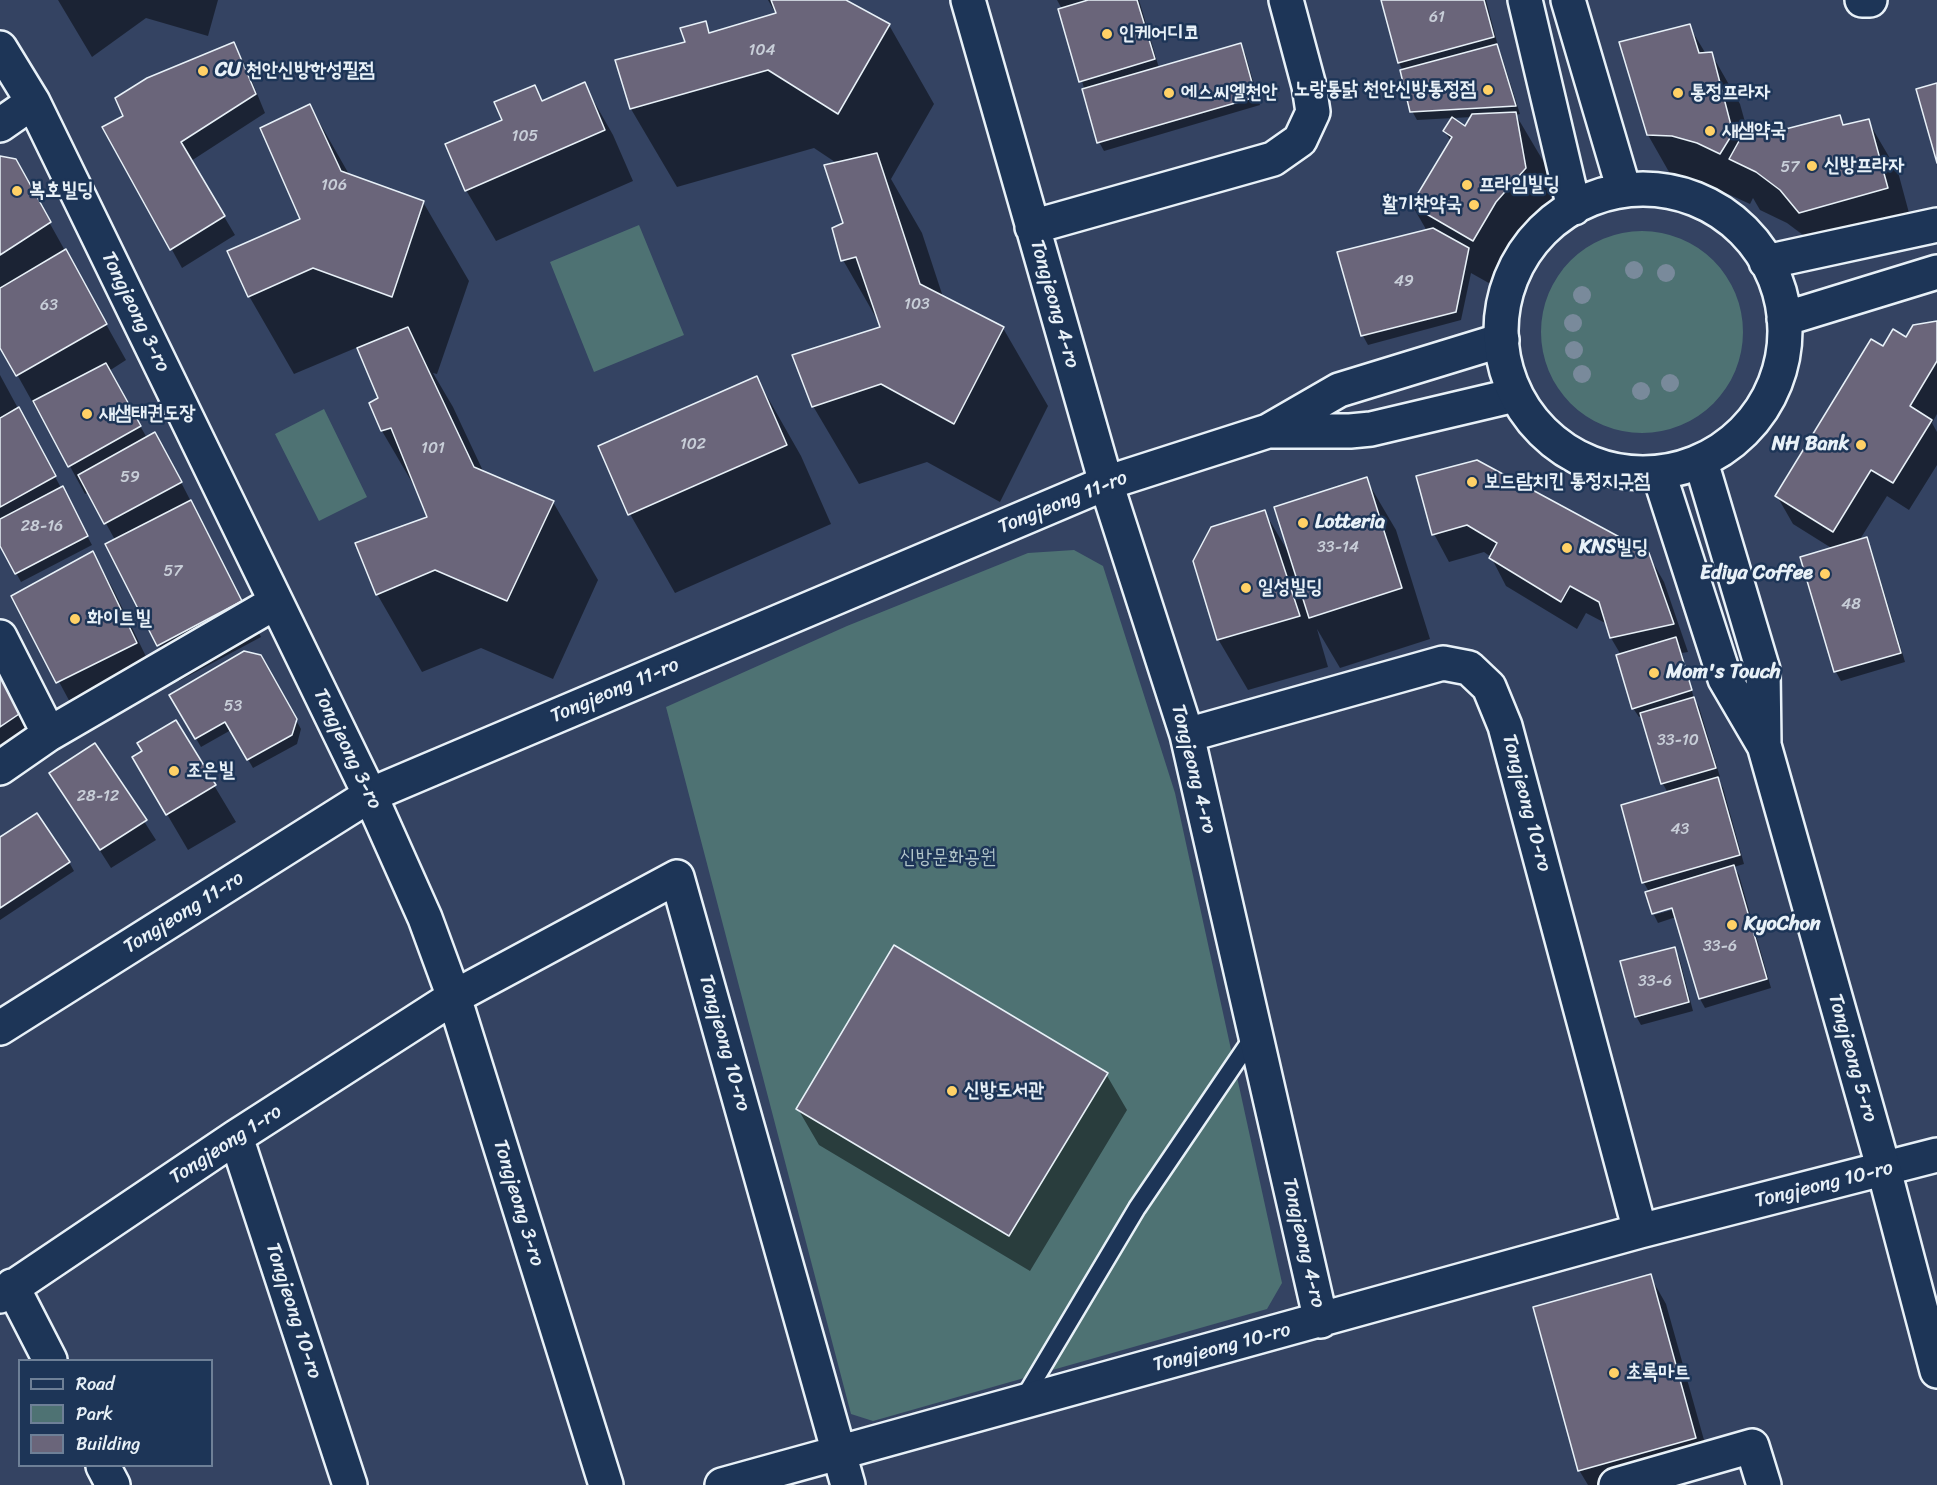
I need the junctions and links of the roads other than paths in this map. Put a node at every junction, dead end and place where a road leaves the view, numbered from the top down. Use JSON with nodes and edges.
{"nodes":[{"id":1,"x":968,"y":0,"type":"edge"},
{"id":2,"x":1286,"y":0,"type":"edge"},
{"id":3,"x":1525,"y":0,"type":"edge"},
{"id":4,"x":1568,"y":0,"type":"edge"},
{"id":5,"x":1862,"y":0,"type":"edge"},
{"id":6,"x":1870,"y":0,"type":"edge"},
{"id":7,"x":0,"y":48,"type":"edge"},
{"id":8,"x":33,"y":102,"type":"junction"},
{"id":9,"x":0,"y":125,"type":"edge"},
{"id":10,"x":1624,"y":190,"type":"junction"},
{"id":11,"x":1574,"y":207,"type":"junction"},
{"id":12,"x":1937,"y":225,"type":"edge"},
{"id":13,"x":1032,"y":227,"type":"junction"},
{"id":14,"x":1766,"y":262,"type":"junction"},
{"id":15,"x":1937,"y":272,"type":"edge"},
{"id":16,"x":1784,"y":319,"type":"junction"},
{"id":17,"x":1502,"y":340,"type":"junction"},
{"id":18,"x":1515,"y":395,"type":"junction"},
{"id":19,"x":1268,"y":431,"type":"junction"},
{"id":20,"x":1701,"y":462,"type":"junction"},
{"id":21,"x":1659,"y":474,"type":"junction"},
{"id":22,"x":1106,"y":483,"type":"junction"},
{"id":23,"x":276,"y":602,"type":"junction"},
{"id":24,"x":0,"y":637,"type":"edge"},
{"id":25,"x":49,"y":735,"type":"junction"},
{"id":26,"x":1187,"y":735,"type":"junction"},
{"id":27,"x":1764,"y":745,"type":"junction"},
{"id":28,"x":0,"y":768,"type":"edge"},
{"id":29,"x":370,"y":795,"type":"junction"},
{"id":30,"x":454,"y":998,"type":"junction"},
{"id":31,"x":0,"y":1028,"type":"edge"},
{"id":32,"x":1255,"y":1034,"type":"junction"},
{"id":33,"x":236,"y":1137,"type":"junction"},
{"id":34,"x":1937,"y":1155,"type":"edge"},
{"id":35,"x":1884,"y":1170,"type":"junction"},
{"id":36,"x":1640,"y":1231,"type":"junction"},
{"id":37,"x":6,"y":1291,"type":"edge"},
{"id":38,"x":1321,"y":1321,"type":"junction"},
{"id":39,"x":49,"y":1359,"type":"edge"},
{"id":40,"x":1937,"y":1371,"type":"edge"},
{"id":41,"x":1022,"y":1402,"type":"junction"},
{"id":42,"x":838,"y":1452,"type":"junction"},
{"id":43,"x":104,"y":1467,"type":"edge"},
{"id":44,"x":113,"y":1485,"type":"edge"},
{"id":45,"x":350,"y":1485,"type":"edge"},
{"id":46,"x":606,"y":1485,"type":"edge"},
{"id":47,"x":722,"y":1485,"type":"edge"},
{"id":48,"x":848,"y":1485,"type":"edge"},
{"id":49,"x":1616,"y":1485,"type":"edge"},
{"id":50,"x":1764,"y":1485,"type":"edge"}],
"edges":[{"from":1,"to":13,"type":"street","name":"Tongjeong 4-ro"},
{"from":2,"to":13,"type":"street","name":"Tongjeong 4-ro"},
{"from":3,"to":11,"type":"street"},
{"from":4,"to":10,"type":"street"},
{"from":5,"to":6,"type":"street"},
{"from":7,"to":8,"type":"street","name":"Tongjeong 3-ro"},
{"from":8,"to":9,"type":"street"},
{"from":8,"to":23,"type":"street","name":"Tongjeong 3-ro"},
{"from":10,"to":11,"type":"street"},
{"from":10,"to":14,"type":"street"},
{"from":11,"to":17,"type":"street"},
{"from":12,"to":14,"type":"street"},
{"from":13,"to":22,"type":"street","name":"Tongjeong 4-ro"},
{"from":14,"to":16,"type":"street"},
{"from":15,"to":16,"type":"street"},
{"from":16,"to":20,"type":"street"},
{"from":17,"to":18,"type":"street"},
{"from":17,"to":19,"type":"street"},
{"from":18,"to":19,"type":"street"},
{"from":18,"to":21,"type":"street"},
{"from":19,"to":22,"type":"street","name":"Tongjeong 11-ro"},
{"from":20,"to":21,"type":"street"},
{"from":20,"to":27,"type":"street"},
{"from":21,"to":27,"type":"street"},
{"from":22,"to":26,"type":"street","name":"Tongjeong 4-ro"},
{"from":22,"to":29,"type":"street","name":"Tongjeong 11-ro"},
{"from":23,"to":25,"type":"street"},
{"from":23,"to":29,"type":"street","name":"Tongjeong 3-ro"},
{"from":24,"to":25,"type":"street"},
{"from":25,"to":28,"type":"street"},
{"from":26,"to":32,"type":"street","name":"Tongjeong 4-ro"},
{"from":26,"to":36,"type":"street","name":"Tongjeong 10-ro"},
{"from":27,"to":35,"type":"street","name":"Tongjeong 5-ro"},
{"from":29,"to":30,"type":"street","name":"Tongjeong 3-ro"},
{"from":29,"to":31,"type":"street","name":"Tongjeong 11-ro"},
{"from":30,"to":33,"type":"street","name":"Tongjeong 1-ro"},
{"from":30,"to":42,"type":"street","name":"Tongjeong 10-ro"},
{"from":30,"to":46,"type":"street","name":"Tongjeong 3-ro"},
{"from":32,"to":38,"type":"street","name":"Tongjeong 4-ro"},
{"from":32,"to":41,"type":"lane"},
{"from":33,"to":37,"type":"street","name":"Tongjeong 1-ro"},
{"from":33,"to":45,"type":"street","name":"Tongjeong 10-ro"},
{"from":34,"to":35,"type":"street","name":"Tongjeong 10-ro"},
{"from":35,"to":36,"type":"street","name":"Tongjeong 10-ro"},
{"from":35,"to":40,"type":"street","name":"Tongjeong 5-ro"},
{"from":36,"to":38,"type":"street","name":"Tongjeong 10-ro"},
{"from":37,"to":39,"type":"street"},
{"from":38,"to":41,"type":"street","name":"Tongjeong 10-ro"},
{"from":41,"to":42,"type":"street","name":"Tongjeong 10-ro"},
{"from":42,"to":47,"type":"street","name":"Tongjeong 10-ro"},
{"from":42,"to":48,"type":"street"},
{"from":43,"to":44,"type":"street"},
{"from":49,"to":50,"type":"street"}]}
